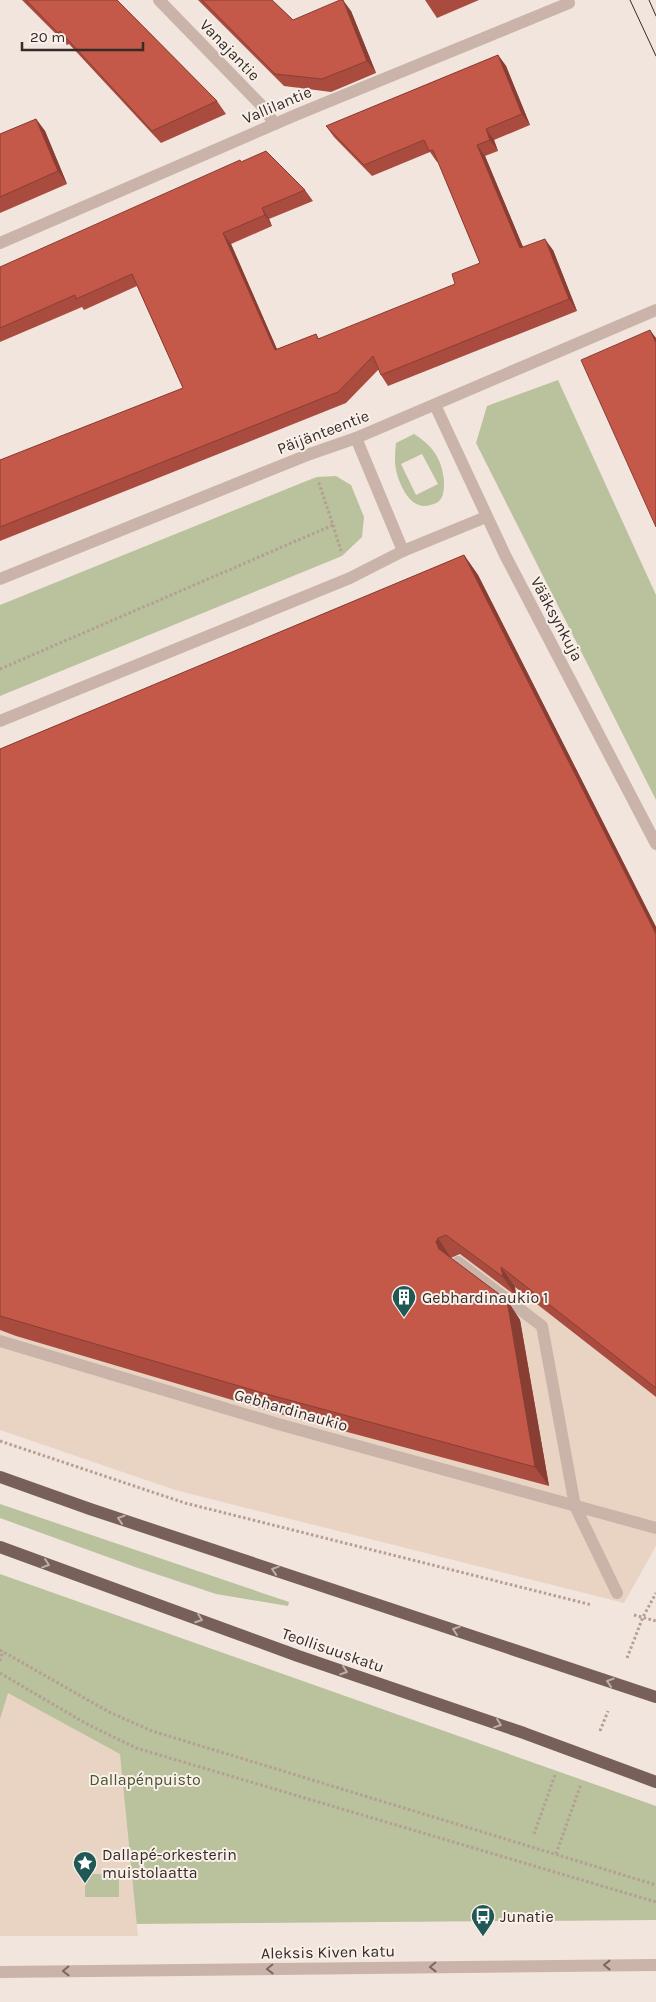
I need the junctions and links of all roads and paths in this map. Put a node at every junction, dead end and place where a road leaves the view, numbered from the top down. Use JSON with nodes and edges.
{"nodes":[{"id":1,"x":159,"y":0,"type":"edge"},
{"id":2,"x":569,"y":3,"type":"dead end"},
{"id":3,"x":275,"y":124,"type":"junction"},
{"id":4,"x":0,"y":243,"type":"edge"},
{"id":5,"x":656,"y":310,"type":"edge"},
{"id":6,"x":435,"y":405,"type":"junction"},
{"id":7,"x":356,"y":438,"type":"junction"},
{"id":8,"x":317,"y":477,"type":"dead end"},
{"id":9,"x":486,"y":517,"type":"junction"},
{"id":10,"x":333,"y":525,"type":"junction"},
{"id":11,"x":403,"y":551,"type":"junction"},
{"id":12,"x":342,"y":556,"type":"dead end"},
{"id":13,"x":0,"y":579,"type":"edge"},
{"id":14,"x":0,"y":669,"type":"edge"},
{"id":15,"x":0,"y":721,"type":"edge"},
{"id":16,"x":656,"y":844,"type":"edge"},
{"id":17,"x":458,"y":1262,"type":"edge"},
{"id":18,"x":0,"y":1341,"type":"edge"},
{"id":19,"x":0,"y":1441,"type":"edge"},
{"id":20,"x":0,"y":1477,"type":"edge"},
{"id":21,"x":575,"y":1506,"type":"junction"},
{"id":22,"x":656,"y":1528,"type":"edge"},
{"id":23,"x":0,"y":1548,"type":"edge"},
{"id":24,"x":616,"y":1593,"type":"dead end"},
{"id":25,"x":656,"y":1593,"type":"edge"},
{"id":26,"x":594,"y":1605,"type":"dead end"},
{"id":27,"x":627,"y":1613,"type":"dead end"},
{"id":28,"x":643,"y":1617,"type":"junction"},
{"id":29,"x":656,"y":1621,"type":"edge"},
{"id":30,"x":633,"y":1641,"type":"dead end"},
{"id":31,"x":2,"y":1651,"type":"edge"},
{"id":32,"x":0,"y":1662,"type":"edge"},
{"id":33,"x":0,"y":1673,"type":"edge"},
{"id":34,"x":656,"y":1697,"type":"edge"},
{"id":35,"x":556,"y":1772,"type":"dead end"},
{"id":36,"x":582,"y":1780,"type":"dead end"},
{"id":37,"x":656,"y":1782,"type":"edge"},
{"id":38,"x":534,"y":1834,"type":"dead end"},
{"id":39,"x":556,"y":1854,"type":"junction"},
{"id":40,"x":526,"y":1857,"type":"dead end"},
{"id":41,"x":523,"y":1863,"type":"junction"},
{"id":42,"x":656,"y":1885,"type":"edge"},
{"id":43,"x":656,"y":1902,"type":"edge"},
{"id":44,"x":656,"y":1965,"type":"edge"},
{"id":45,"x":0,"y":1972,"type":"edge"}],
"edges":[{"from":1,"to":3,"type":"street","name":"Vanajantie"},
{"from":2,"to":3,"type":"street","name":"Vallilantie"},
{"from":3,"to":4,"type":"street","name":"Vallilantie"},
{"from":5,"to":6,"type":"street","name":"Päijänteentie"},
{"from":6,"to":7,"type":"street","name":"Päijänteentie"},
{"from":6,"to":9,"type":"street","name":"Vääksynkuja"},
{"from":7,"to":11,"type":"street"},
{"from":7,"to":13,"type":"street","name":"Päijänteentie"},
{"from":8,"to":10,"type":"path"},
{"from":9,"to":11,"type":"street"},
{"from":9,"to":16,"type":"street","name":"Vääksynkuja"},
{"from":10,"to":12,"type":"path"},
{"from":10,"to":14,"type":"path"},
{"from":11,"to":15,"type":"street"},
{"from":17,"to":21,"type":"street"},
{"from":18,"to":21,"type":"street","name":"Gebhardinaukio"},
{"from":19,"to":26,"type":"path"},
{"from":34,"to":20,"type":"main road","one_way":true},
{"from":21,"to":22,"type":"street","name":"Gebhardinaukio"},
{"from":21,"to":24,"type":"street"},
{"from":23,"to":37,"type":"main road","name":"Teollisuuskatu","one_way":true},
{"from":25,"to":28,"type":"path"},
{"from":27,"to":28,"type":"path"},
{"from":28,"to":29,"type":"path"},
{"from":28,"to":30,"type":"path"},
{"from":31,"to":32,"type":"path"},
{"from":31,"to":39,"type":"path"},
{"from":33,"to":41,"type":"path"},
{"from":35,"to":38,"type":"path"},
{"from":36,"to":39,"type":"path"},
{"from":39,"to":42,"type":"path"},
{"from":40,"to":41,"type":"path"},
{"from":41,"to":43,"type":"path"},
{"from":44,"to":45,"type":"street","name":"Aleksis Kiven katu","one_way":true}]}
